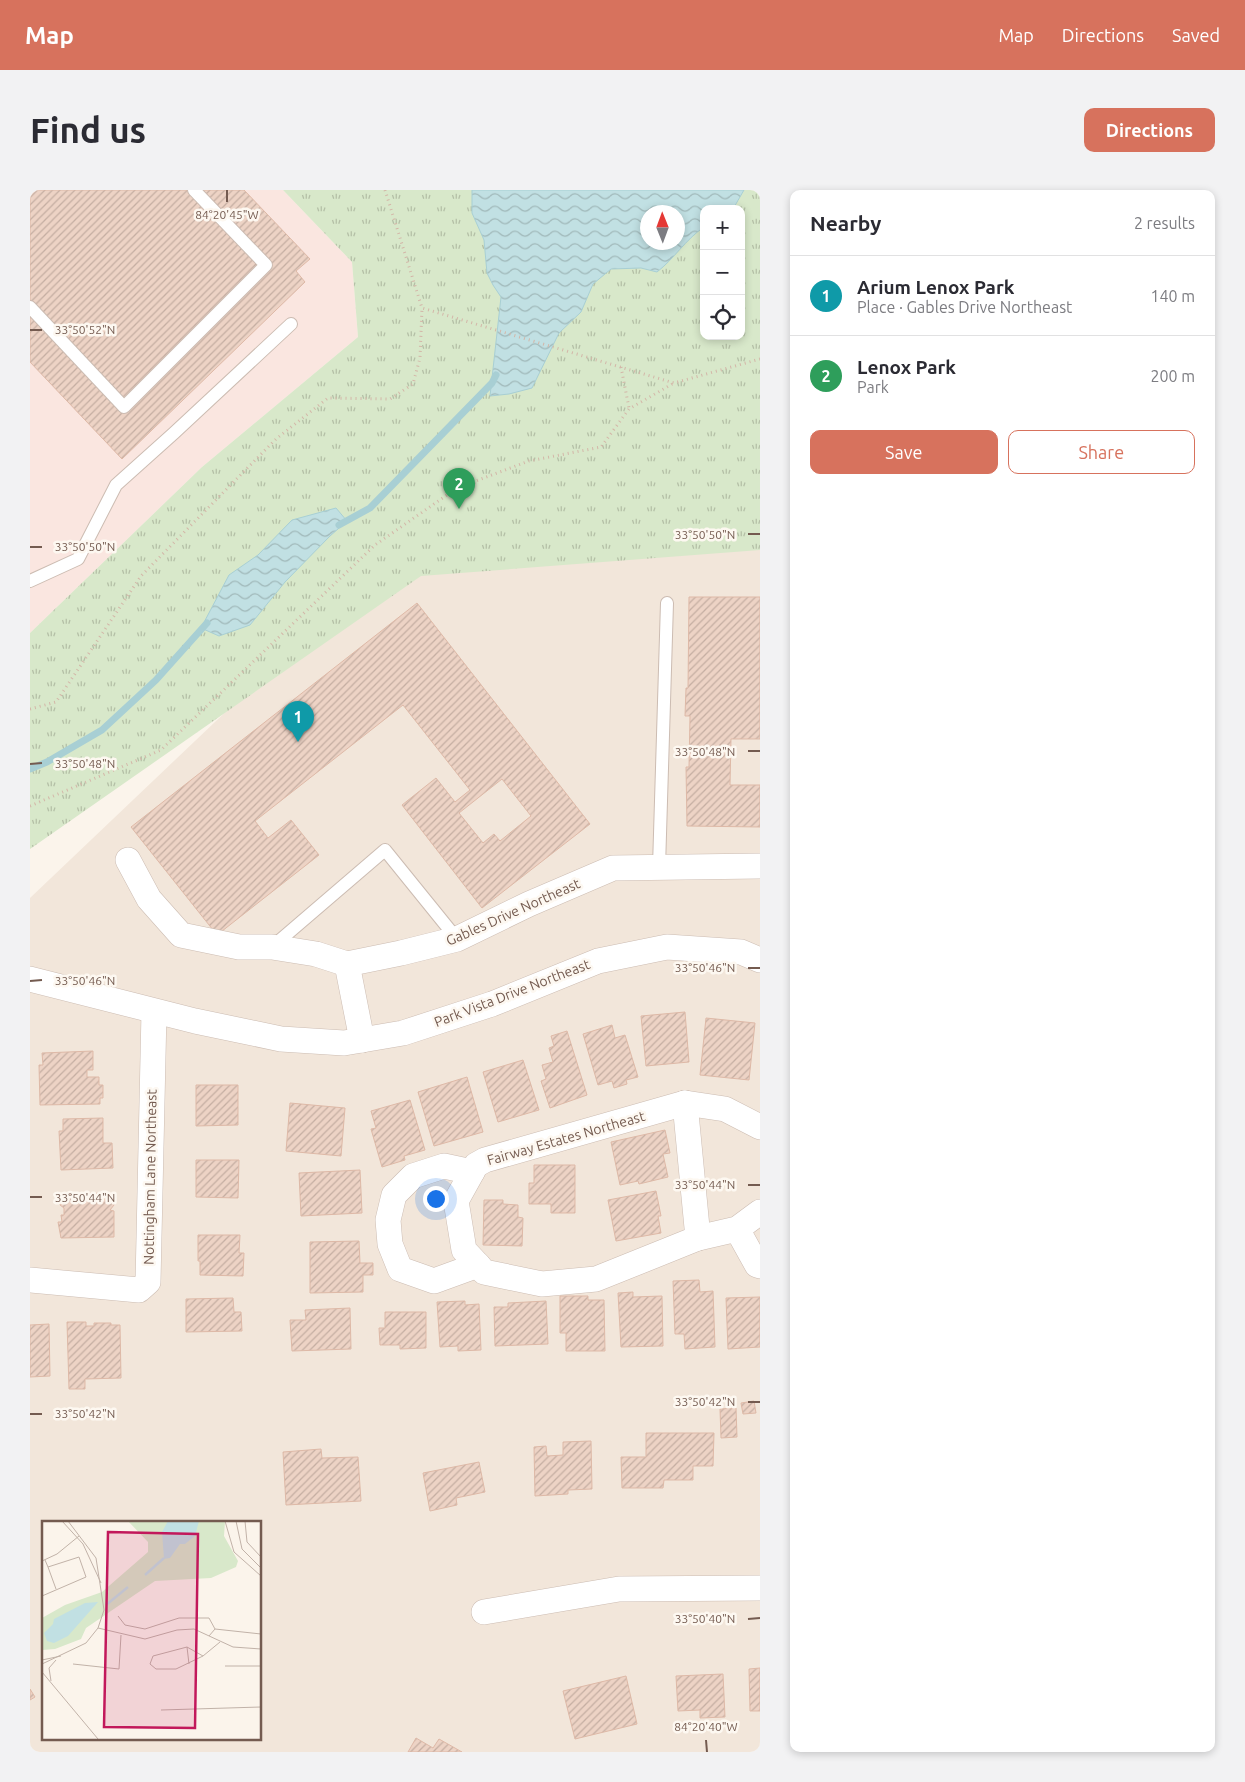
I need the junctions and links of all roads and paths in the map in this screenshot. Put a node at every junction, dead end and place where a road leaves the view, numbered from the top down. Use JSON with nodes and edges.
{"nodes":[{"id":1,"x":194,"y":190,"type":"edge"},
{"id":2,"x":385,"y":190,"type":"edge"},
{"id":3,"x":30,"y":307,"type":"edge"},
{"id":4,"x":422,"y":308,"type":"junction"},
{"id":5,"x":291,"y":324,"type":"dead end"},
{"id":6,"x":760,"y":359,"type":"edge"},
{"id":7,"x":621,"y":367,"type":"junction"},
{"id":8,"x":674,"y":383,"type":"junction"},
{"id":9,"x":629,"y":409,"type":"junction"},
{"id":10,"x":30,"y":581,"type":"edge"},
{"id":11,"x":667,"y":603,"type":"dead end"},
{"id":12,"x":30,"y":709,"type":"edge"},
{"id":13,"x":30,"y":806,"type":"edge"},
{"id":14,"x":128,"y":860,"type":"dead end"},
{"id":15,"x":760,"y":866,"type":"edge"},
{"id":16,"x":659,"y":867,"type":"junction"},
{"id":17,"x":457,"y":939,"type":"junction"},
{"id":18,"x":272,"y":947,"type":"junction"},
{"id":19,"x":760,"y":960,"type":"edge"},
{"id":20,"x":347,"y":964,"type":"junction"},
{"id":21,"x":30,"y":979,"type":"edge"},
{"id":22,"x":154,"y":1012,"type":"junction"},
{"id":23,"x":362,"y":1040,"type":"junction"},
{"id":24,"x":685,"y":1104,"type":"junction"},
{"id":25,"x":760,"y":1127,"type":"edge"},
{"id":26,"x":472,"y":1172,"type":"junction"},
{"id":27,"x":760,"y":1212,"type":"edge"},
{"id":28,"x":737,"y":1229,"type":"junction"},
{"id":29,"x":698,"y":1238,"type":"junction"},
{"id":30,"x":478,"y":1265,"type":"junction"},
{"id":31,"x":760,"y":1266,"type":"edge"},
{"id":32,"x":30,"y":1280,"type":"edge"},
{"id":33,"x":760,"y":1588,"type":"edge"},
{"id":34,"x":484,"y":1612,"type":"dead end"}],
"edges":[{"from":1,"to":3,"type":"lane"},
{"from":2,"to":4,"type":"path"},
{"from":4,"to":7,"type":"path"},
{"from":4,"to":12,"type":"path"},
{"from":5,"to":10,"type":"lane"},
{"from":6,"to":8,"type":"path"},
{"from":7,"to":8,"type":"path"},
{"from":7,"to":9,"type":"path"},
{"from":8,"to":9,"type":"path"},
{"from":9,"to":13,"type":"path"},
{"from":11,"to":16,"type":"lane"},
{"from":14,"to":18,"type":"street","name":"Gables Drive Northeast"},
{"from":15,"to":16,"type":"street","name":"Gables Drive Northeast"},
{"from":16,"to":17,"type":"street","name":"Gables Drive Northeast"},
{"from":17,"to":18,"type":"lane"},
{"from":17,"to":20,"type":"street","name":"Gables Drive Northeast"},
{"from":18,"to":20,"type":"street","name":"Gables Drive Northeast"},
{"from":19,"to":23,"type":"street","name":"Park Vista Drive Northeast"},
{"from":20,"to":23,"type":"street"},
{"from":21,"to":22,"type":"street","name":"Park Vista Drive Northeast"},
{"from":22,"to":23,"type":"street","name":"Park Vista Drive Northeast"},
{"from":22,"to":32,"type":"street","name":"Nottingham Lane Northeast"},
{"from":24,"to":25,"type":"street","name":"Fairway Estates Northeast"},
{"from":24,"to":26,"type":"street","name":"Fairway Estates Northeast"},
{"from":24,"to":29,"type":"street"},
{"from":26,"to":30,"type":"street"},
{"from":26,"to":30,"type":"street","name":"Fairway Estates Northeast"},
{"from":27,"to":28,"type":"street"},
{"from":28,"to":29,"type":"street"},
{"from":28,"to":31,"type":"street"},
{"from":29,"to":30,"type":"street"},
{"from":33,"to":34,"type":"street"}]}
